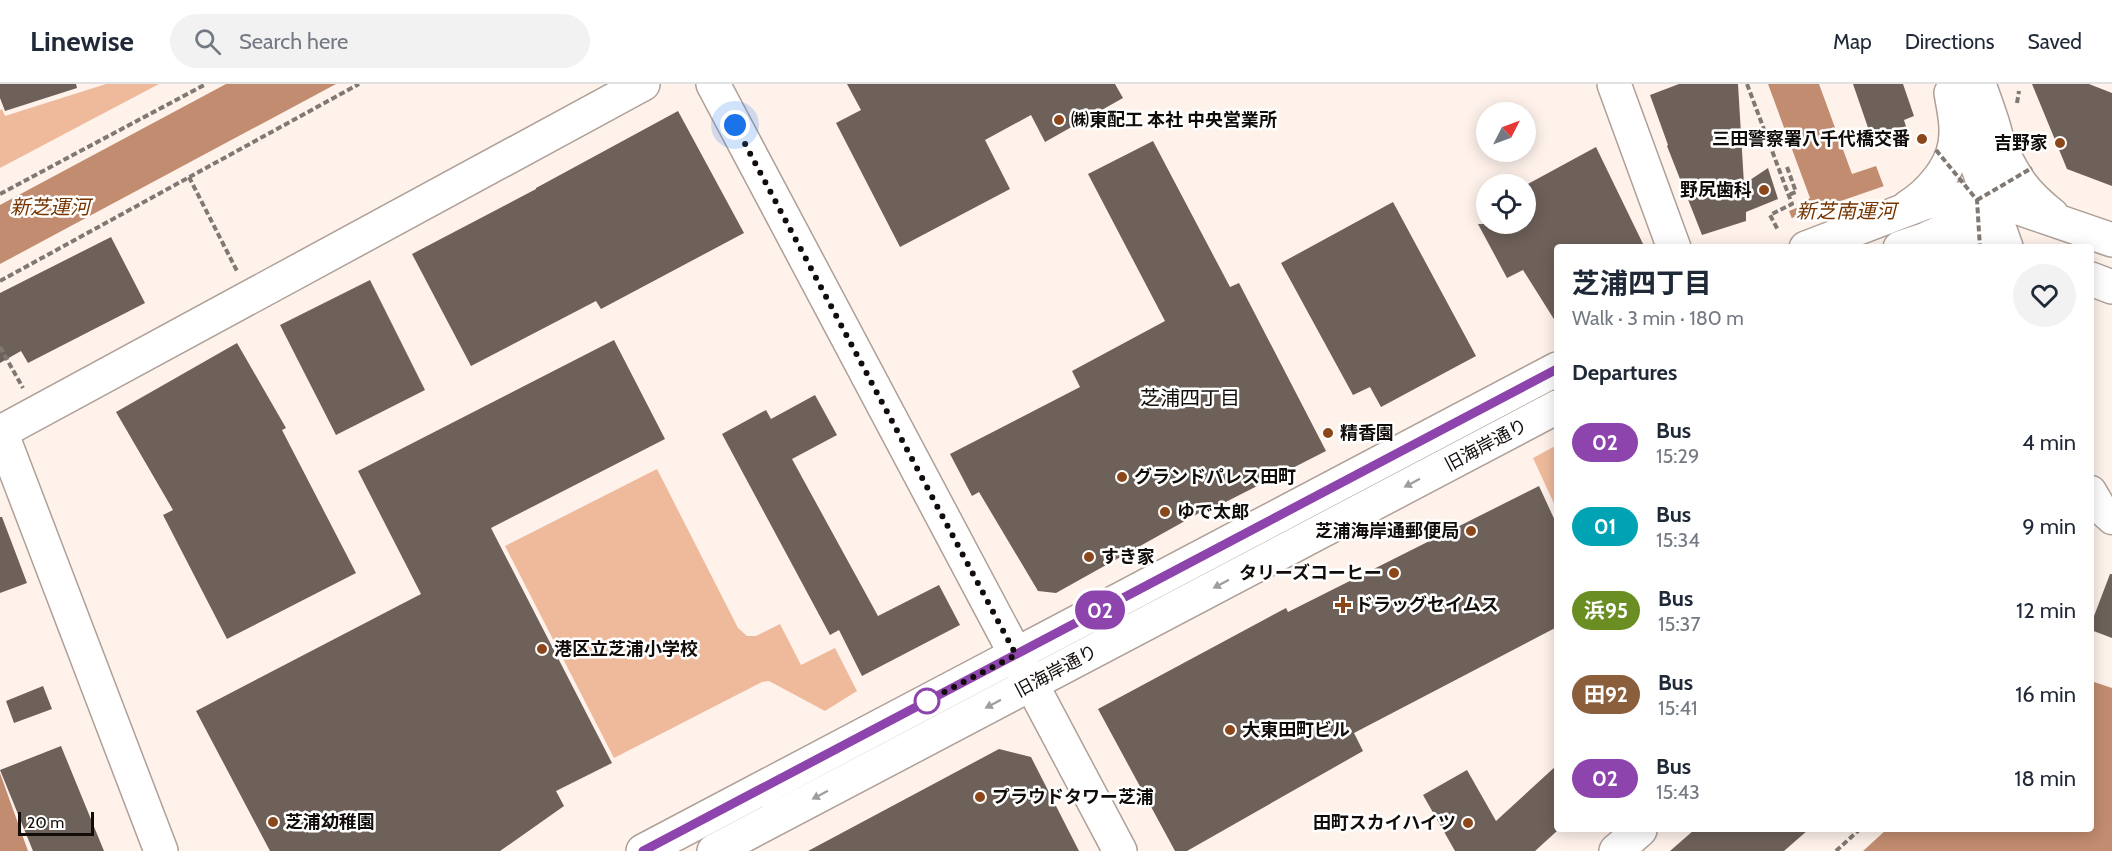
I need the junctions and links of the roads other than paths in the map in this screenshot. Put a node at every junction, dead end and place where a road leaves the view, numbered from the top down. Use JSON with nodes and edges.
{"nodes":[{"id":1,"x":643,"y":84,"type":"edge"},
{"id":2,"x":713,"y":84,"type":"edge"},
{"id":3,"x":1614,"y":84,"type":"edge"},
{"id":4,"x":1959,"y":87,"type":"edge"},
{"id":5,"x":2000,"y":146,"type":"junction"},
{"id":6,"x":1984,"y":200,"type":"junction"},
{"id":7,"x":1899,"y":213,"type":"junction"},
{"id":8,"x":2062,"y":223,"type":"junction"},
{"id":9,"x":2112,"y":240,"type":"edge"},
{"id":10,"x":1673,"y":244,"type":"edge"},
{"id":11,"x":1817,"y":244,"type":"edge"},
{"id":12,"x":1910,"y":244,"type":"edge"},
{"id":13,"x":1911,"y":244,"type":"edge"},
{"id":14,"x":1997,"y":244,"type":"edge"},
{"id":15,"x":2005,"y":244,"type":"edge"},
{"id":16,"x":2094,"y":280,"type":"edge"},
{"id":17,"x":2112,"y":287,"type":"edge"},
{"id":18,"x":1554,"y":371,"type":"edge"},
{"id":19,"x":1554,"y":409,"type":"edge"},
{"id":20,"x":0,"y":432,"type":"edge"},
{"id":21,"x":2094,"y":495,"type":"edge"},
{"id":22,"x":2112,"y":519,"type":"edge"},
{"id":23,"x":1016,"y":655,"type":"junction"},
{"id":24,"x":1032,"y":684,"type":"junction"},
{"id":25,"x":1638,"y":832,"type":"edge"},
{"id":26,"x":161,"y":851,"type":"edge"},
{"id":27,"x":643,"y":851,"type":"edge"},
{"id":28,"x":714,"y":851,"type":"edge"},
{"id":29,"x":1120,"y":851,"type":"edge"},
{"id":30,"x":1616,"y":851,"type":"edge"}],
"edges":[{"from":1,"to":20,"type":"main road"},
{"from":2,"to":23,"type":"main road"},
{"from":3,"to":10,"type":"main road"},
{"from":4,"to":5,"type":"main road"},
{"from":4,"to":6,"type":"main road"},
{"from":4,"to":7,"type":"main road"},
{"from":5,"to":6,"type":"main road"},
{"from":5,"to":8,"type":"main road"},
{"from":6,"to":7,"type":"main road"},
{"from":6,"to":8,"type":"main road"},
{"from":6,"to":12,"type":"main road"},
{"from":6,"to":15,"type":"main road"},
{"from":7,"to":11,"type":"main road"},
{"from":8,"to":9,"type":"main road"},
{"from":13,"to":14,"type":"main road"},
{"from":16,"to":17,"type":"main road"},
{"from":18,"to":23,"type":"main road","name":"旧海岸通り"},
{"from":19,"to":24,"type":"main road","name":"旧海岸通り","one_way":true},
{"from":20,"to":26,"type":"main road"},
{"from":21,"to":22,"type":"street"},
{"from":23,"to":24,"type":"main road"},
{"from":23,"to":27,"type":"main road","name":"旧海岸通り"},
{"from":24,"to":28,"type":"main road","name":"旧海岸通り","one_way":true},
{"from":24,"to":29,"type":"main road"},
{"from":25,"to":30,"type":"main road"}]}
